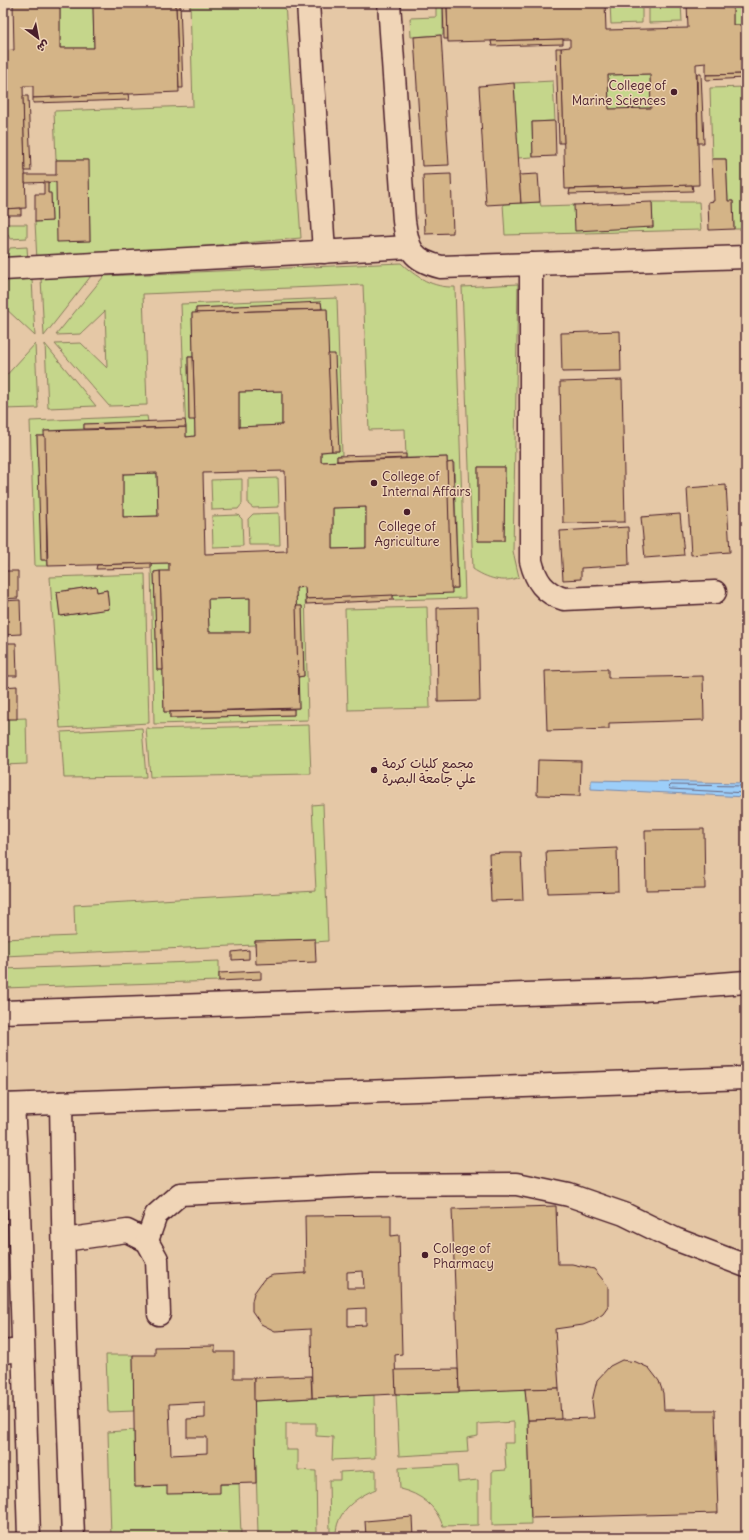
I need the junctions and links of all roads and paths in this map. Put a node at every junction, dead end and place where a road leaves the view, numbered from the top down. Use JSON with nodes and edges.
{"nodes":[{"id":1,"x":308,"y":3,"type":"edge"},
{"id":2,"x":389,"y":3,"type":"edge"},
{"id":3,"x":410,"y":247,"type":"junction"},
{"id":4,"x":324,"y":252,"type":"junction"},
{"id":5,"x":746,"y":257,"type":"edge"},
{"id":6,"x":531,"y":264,"type":"junction"},
{"id":7,"x":3,"y":269,"type":"edge"},
{"id":8,"x":715,"y":592,"type":"dead end"},
{"id":9,"x":746,"y":982,"type":"edge"},
{"id":10,"x":3,"y":1012,"type":"edge"},
{"id":11,"x":746,"y":1078,"type":"edge"},
{"id":12,"x":61,"y":1103,"type":"junction"},
{"id":13,"x":8,"y":1105,"type":"edge"},
{"id":14,"x":64,"y":1240,"type":"junction"},
{"id":15,"x":147,"y":1241,"type":"junction"},
{"id":16,"x":746,"y":1266,"type":"edge"},
{"id":17,"x":159,"y":1314,"type":"dead end"},
{"id":18,"x":13,"y":1351,"type":"edge"},
{"id":19,"x":29,"y":1537,"type":"edge"},
{"id":20,"x":73,"y":1537,"type":"edge"}],
"edges":[{"from":1,"to":4,"type":"street"},
{"from":2,"to":3,"type":"street"},
{"from":3,"to":4,"type":"street"},
{"from":3,"to":6,"type":"street"},
{"from":4,"to":7,"type":"street"},
{"from":5,"to":6,"type":"street"},
{"from":6,"to":8,"type":"street"},
{"from":9,"to":10,"type":"street"},
{"from":11,"to":12,"type":"street"},
{"from":12,"to":13,"type":"street"},
{"from":12,"to":14,"type":"street"},
{"from":13,"to":18,"type":"street"},
{"from":14,"to":15,"type":"street"},
{"from":14,"to":20,"type":"street"},
{"from":15,"to":16,"type":"street"},
{"from":15,"to":17,"type":"street"},
{"from":18,"to":19,"type":"street"}]}
